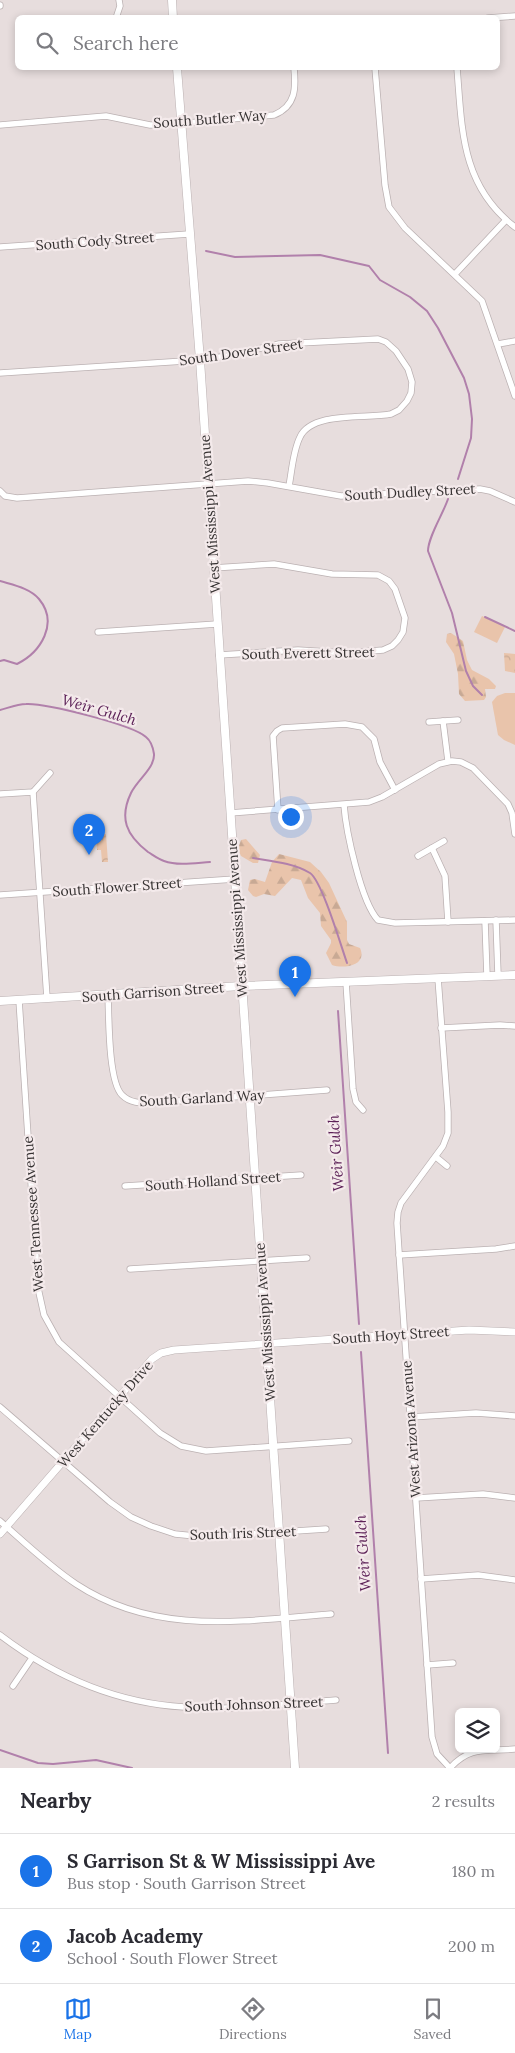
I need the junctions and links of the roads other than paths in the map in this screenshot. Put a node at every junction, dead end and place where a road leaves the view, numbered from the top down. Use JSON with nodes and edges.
{"nodes":[{"id":1,"x":119,"y":0,"type":"edge"},
{"id":2,"x":172,"y":0,"type":"edge"},
{"id":3,"x":117,"y":15,"type":"edge"},
{"id":4,"x":173,"y":15,"type":"edge"},
{"id":5,"x":515,"y":16,"type":"edge"},
{"id":6,"x":500,"y":17,"type":"edge"},
{"id":7,"x":177,"y":70,"type":"edge"},
{"id":8,"x":294,"y":70,"type":"edge"},
{"id":9,"x":376,"y":70,"type":"edge"},
{"id":10,"x":457,"y":70,"type":"edge"},
{"id":11,"x":0,"y":116,"type":"edge"},
{"id":12,"x":181,"y":123,"type":"junction"},
{"id":13,"x":0,"y":125,"type":"edge"},
{"id":14,"x":506,"y":220,"type":"junction"},
{"id":15,"x":515,"y":227,"type":"edge"},
{"id":16,"x":190,"y":234,"type":"junction"},
{"id":17,"x":0,"y":248,"type":"edge"},
{"id":18,"x":455,"y":274,"type":"junction"},
{"id":19,"x":515,"y":341,"type":"edge"},
{"id":20,"x":498,"y":344,"type":"junction"},
{"id":21,"x":200,"y":360,"type":"junction"},
{"id":22,"x":0,"y":373,"type":"edge"},
{"id":23,"x":515,"y":396,"type":"edge"},
{"id":24,"x":208,"y":484,"type":"junction"},
{"id":25,"x":289,"y":486,"type":"junction"},
{"id":26,"x":0,"y":491,"type":"edge"},
{"id":27,"x":515,"y":502,"type":"edge"},
{"id":28,"x":213,"y":568,"type":"junction"},
{"id":29,"x":217,"y":624,"type":"junction"},
{"id":30,"x":98,"y":632,"type":"dead end"},
{"id":31,"x":219,"y":655,"type":"junction"},
{"id":32,"x":458,"y":720,"type":"dead end"},
{"id":33,"x":443,"y":721,"type":"junction"},
{"id":34,"x":429,"y":722,"type":"dead end"},
{"id":35,"x":448,"y":761,"type":"junction"},
{"id":36,"x":50,"y":773,"type":"dead end"},
{"id":37,"x":395,"y":790,"type":"junction"},
{"id":38,"x":33,"y":792,"type":"junction"},
{"id":39,"x":0,"y":794,"type":"edge"},
{"id":40,"x":344,"y":805,"type":"junction"},
{"id":41,"x":278,"y":810,"type":"junction"},
{"id":42,"x":230,"y":813,"type":"junction"},
{"id":43,"x":515,"y":834,"type":"edge"},
{"id":44,"x":444,"y":841,"type":"dead end"},
{"id":45,"x":432,"y":848,"type":"junction"},
{"id":46,"x":418,"y":856,"type":"dead end"},
{"id":47,"x":235,"y":879,"type":"junction"},
{"id":48,"x":39,"y":892,"type":"junction"},
{"id":49,"x":0,"y":895,"type":"edge"},
{"id":50,"x":496,"y":920,"type":"junction"},
{"id":51,"x":515,"y":920,"type":"edge"},
{"id":52,"x":486,"y":921,"type":"junction"},
{"id":53,"x":448,"y":922,"type":"junction"},
{"id":54,"x":515,"y":974,"type":"edge"},
{"id":55,"x":498,"y":975,"type":"junction"},
{"id":56,"x":487,"y":976,"type":"junction"},
{"id":57,"x":438,"y":978,"type":"junction"},
{"id":58,"x":346,"y":982,"type":"junction"},
{"id":59,"x":241,"y":986,"type":"junction"},
{"id":60,"x":108,"y":995,"type":"junction"},
{"id":61,"x":47,"y":998,"type":"junction"},
{"id":62,"x":19,"y":1000,"type":"junction"},
{"id":63,"x":0,"y":1001,"type":"edge"},
{"id":64,"x":515,"y":1026,"type":"edge"},
{"id":65,"x":441,"y":1028,"type":"junction"},
{"id":66,"x":327,"y":1090,"type":"dead end"},
{"id":67,"x":249,"y":1096,"type":"junction"},
{"id":68,"x":363,"y":1110,"type":"dead end"},
{"id":69,"x":436,"y":1158,"type":"junction"},
{"id":70,"x":447,"y":1166,"type":"dead end"},
{"id":71,"x":300,"y":1175,"type":"dead end"},
{"id":72,"x":255,"y":1178,"type":"junction"},
{"id":73,"x":125,"y":1186,"type":"dead end"},
{"id":74,"x":515,"y":1246,"type":"edge"},
{"id":75,"x":399,"y":1255,"type":"junction"},
{"id":76,"x":307,"y":1258,"type":"dead end"},
{"id":77,"x":260,"y":1260,"type":"junction"},
{"id":78,"x":130,"y":1269,"type":"dead end"},
{"id":79,"x":515,"y":1332,"type":"edge"},
{"id":80,"x":405,"y":1334,"type":"junction"},
{"id":81,"x":266,"y":1344,"type":"junction"},
{"id":82,"x":120,"y":1397,"type":"junction"},
{"id":83,"x":0,"y":1407,"type":"edge"},
{"id":84,"x":515,"y":1416,"type":"edge"},
{"id":85,"x":411,"y":1417,"type":"junction"},
{"id":86,"x":350,"y":1441,"type":"dead end"},
{"id":87,"x":273,"y":1446,"type":"junction"},
{"id":88,"x":63,"y":1462,"type":"junction"},
{"id":89,"x":416,"y":1498,"type":"junction"},
{"id":90,"x":515,"y":1498,"type":"edge"},
{"id":91,"x":0,"y":1521,"type":"edge"},
{"id":92,"x":6,"y":1526,"type":"junction"},
{"id":93,"x":326,"y":1529,"type":"dead end"},
{"id":94,"x":279,"y":1532,"type":"junction"},
{"id":95,"x":0,"y":1534,"type":"edge"},
{"id":96,"x":421,"y":1579,"type":"junction"},
{"id":97,"x":515,"y":1580,"type":"edge"},
{"id":98,"x":331,"y":1614,"type":"dead end"},
{"id":99,"x":285,"y":1618,"type":"junction"},
{"id":100,"x":0,"y":1635,"type":"edge"},
{"id":101,"x":32,"y":1658,"type":"junction"},
{"id":102,"x":453,"y":1662,"type":"dead end"},
{"id":103,"x":427,"y":1665,"type":"junction"},
{"id":104,"x":13,"y":1686,"type":"dead end"},
{"id":105,"x":336,"y":1700,"type":"dead end"},
{"id":106,"x":290,"y":1704,"type":"junction"},
{"id":107,"x":515,"y":1748,"type":"edge"},
{"id":108,"x":295,"y":1768,"type":"edge"},
{"id":109,"x":450,"y":1768,"type":"edge"}],
"edges":[{"from":1,"to":3,"type":"street"},
{"from":2,"to":4,"type":"main road"},
{"from":5,"to":6,"type":"street"},
{"from":7,"to":12,"type":"main road","name":"West Mississippi Avenue"},
{"from":8,"to":12,"type":"street","name":"South Butler Way"},
{"from":9,"to":18,"type":"street"},
{"from":10,"to":14,"type":"street"},
{"from":11,"to":13,"type":"street"},
{"from":12,"to":13,"type":"street","name":"South Butler Way"},
{"from":12,"to":16,"type":"main road","name":"West Mississippi Avenue"},
{"from":14,"to":15,"type":"street"},
{"from":14,"to":18,"type":"street"},
{"from":16,"to":17,"type":"street","name":"South Cody Street"},
{"from":16,"to":21,"type":"main road","name":"West Mississippi Avenue"},
{"from":18,"to":20,"type":"street"},
{"from":19,"to":20,"type":"street"},
{"from":20,"to":23,"type":"street"},
{"from":21,"to":22,"type":"street","name":"South Dover Street"},
{"from":21,"to":24,"type":"main road","name":"West Mississippi Avenue"},
{"from":21,"to":25,"type":"street","name":"South Dover Street"},
{"from":24,"to":25,"type":"street","name":"South Dudley Street"},
{"from":24,"to":26,"type":"street","name":"South Dudley Street"},
{"from":24,"to":28,"type":"main road","name":"West Mississippi Avenue"},
{"from":25,"to":27,"type":"street","name":"South Dudley Street"},
{"from":28,"to":29,"type":"main road","name":"West Mississippi Avenue"},
{"from":28,"to":31,"type":"street","name":"South Everett Street"},
{"from":29,"to":30,"type":"street"},
{"from":29,"to":31,"type":"main road","name":"West Mississippi Avenue"},
{"from":31,"to":42,"type":"main road","name":"West Mississippi Avenue"},
{"from":32,"to":33,"type":"street"},
{"from":33,"to":34,"type":"street"},
{"from":33,"to":35,"type":"street"},
{"from":35,"to":37,"type":"street"},
{"from":35,"to":43,"type":"street"},
{"from":36,"to":38,"type":"street"},
{"from":37,"to":40,"type":"street"},
{"from":37,"to":41,"type":"street"},
{"from":38,"to":39,"type":"street"},
{"from":38,"to":48,"type":"street"},
{"from":40,"to":41,"type":"street"},
{"from":40,"to":53,"type":"street"},
{"from":41,"to":42,"type":"street"},
{"from":42,"to":47,"type":"main road","name":"West Mississippi Avenue"},
{"from":44,"to":45,"type":"street"},
{"from":45,"to":46,"type":"street"},
{"from":45,"to":53,"type":"street"},
{"from":47,"to":48,"type":"street","name":"South Flower Street"},
{"from":47,"to":59,"type":"main road","name":"West Mississippi Avenue"},
{"from":48,"to":49,"type":"street","name":"South Flower Street"},
{"from":48,"to":61,"type":"street"},
{"from":50,"to":51,"type":"street"},
{"from":50,"to":52,"type":"street"},
{"from":50,"to":55,"type":"street"},
{"from":52,"to":53,"type":"street"},
{"from":52,"to":56,"type":"street"},
{"from":54,"to":55,"type":"main road","name":"South Garrison Street"},
{"from":55,"to":56,"type":"main road","name":"South Garrison Street"},
{"from":56,"to":57,"type":"main road","name":"South Garrison Street"},
{"from":57,"to":58,"type":"main road","name":"South Garrison Street"},
{"from":57,"to":65,"type":"street","name":"West Arizona Avenue"},
{"from":58,"to":59,"type":"main road","name":"South Garrison Street"},
{"from":58,"to":68,"type":"street"},
{"from":59,"to":60,"type":"main road","name":"South Garrison Street"},
{"from":59,"to":67,"type":"main road","name":"West Mississippi Avenue"},
{"from":60,"to":61,"type":"main road","name":"South Garrison Street"},
{"from":60,"to":67,"type":"street","name":"South Garland Way"},
{"from":61,"to":62,"type":"main road","name":"South Garrison Street"},
{"from":62,"to":63,"type":"main road","name":"South Garrison Street"},
{"from":62,"to":82,"type":"street","name":"West Tennessee Avenue"},
{"from":64,"to":65,"type":"street"},
{"from":65,"to":69,"type":"street","name":"West Arizona Avenue"},
{"from":66,"to":67,"type":"street","name":"South Garland Way"},
{"from":67,"to":72,"type":"main road","name":"West Mississippi Avenue"},
{"from":69,"to":70,"type":"street"},
{"from":69,"to":75,"type":"street","name":"West Arizona Avenue"},
{"from":71,"to":72,"type":"street","name":"South Holland Street"},
{"from":72,"to":73,"type":"street","name":"South Holland Street"},
{"from":72,"to":77,"type":"main road","name":"West Mississippi Avenue"},
{"from":74,"to":75,"type":"street"},
{"from":75,"to":80,"type":"street","name":"West Arizona Avenue"},
{"from":76,"to":77,"type":"street"},
{"from":77,"to":78,"type":"street"},
{"from":77,"to":81,"type":"main road","name":"West Mississippi Avenue"},
{"from":79,"to":80,"type":"street","name":"South Hoyt Street"},
{"from":80,"to":81,"type":"street","name":"South Hoyt Street"},
{"from":80,"to":85,"type":"street","name":"West Arizona Avenue"},
{"from":81,"to":82,"type":"street","name":"West Kentucky Drive"},
{"from":81,"to":87,"type":"main road","name":"West Mississippi Avenue"},
{"from":82,"to":87,"type":"street","name":"West Tennessee Avenue"},
{"from":82,"to":88,"type":"street","name":"West Kentucky Drive"},
{"from":83,"to":88,"type":"street","name":"South Iris Street"},
{"from":84,"to":85,"type":"street"},
{"from":85,"to":89,"type":"street","name":"West Arizona Avenue"},
{"from":86,"to":87,"type":"street","name":"West Tennessee Avenue"},
{"from":87,"to":94,"type":"main road","name":"West Mississippi Avenue"},
{"from":88,"to":92,"type":"street","name":"West Kentucky Drive"},
{"from":88,"to":94,"type":"street","name":"South Iris Street"},
{"from":89,"to":90,"type":"street"},
{"from":89,"to":96,"type":"street","name":"West Arizona Avenue"},
{"from":91,"to":92,"type":"street"},
{"from":92,"to":95,"type":"street","name":"West Kentucky Drive"},
{"from":92,"to":99,"type":"street"},
{"from":93,"to":94,"type":"street","name":"South Iris Street"},
{"from":94,"to":99,"type":"main road","name":"West Mississippi Avenue"},
{"from":96,"to":97,"type":"street"},
{"from":96,"to":103,"type":"street","name":"West Arizona Avenue"},
{"from":98,"to":99,"type":"street"},
{"from":99,"to":106,"type":"main road","name":"West Mississippi Avenue"},
{"from":100,"to":101,"type":"street","name":"South Johnson Street"},
{"from":101,"to":104,"type":"street"},
{"from":101,"to":106,"type":"street","name":"South Johnson Street"},
{"from":102,"to":103,"type":"street"},
{"from":103,"to":109,"type":"street","name":"West Arizona Avenue"},
{"from":105,"to":106,"type":"street","name":"South Johnson Street"},
{"from":106,"to":108,"type":"main road","name":"West Mississippi Avenue"},
{"from":107,"to":109,"type":"street"}]}
